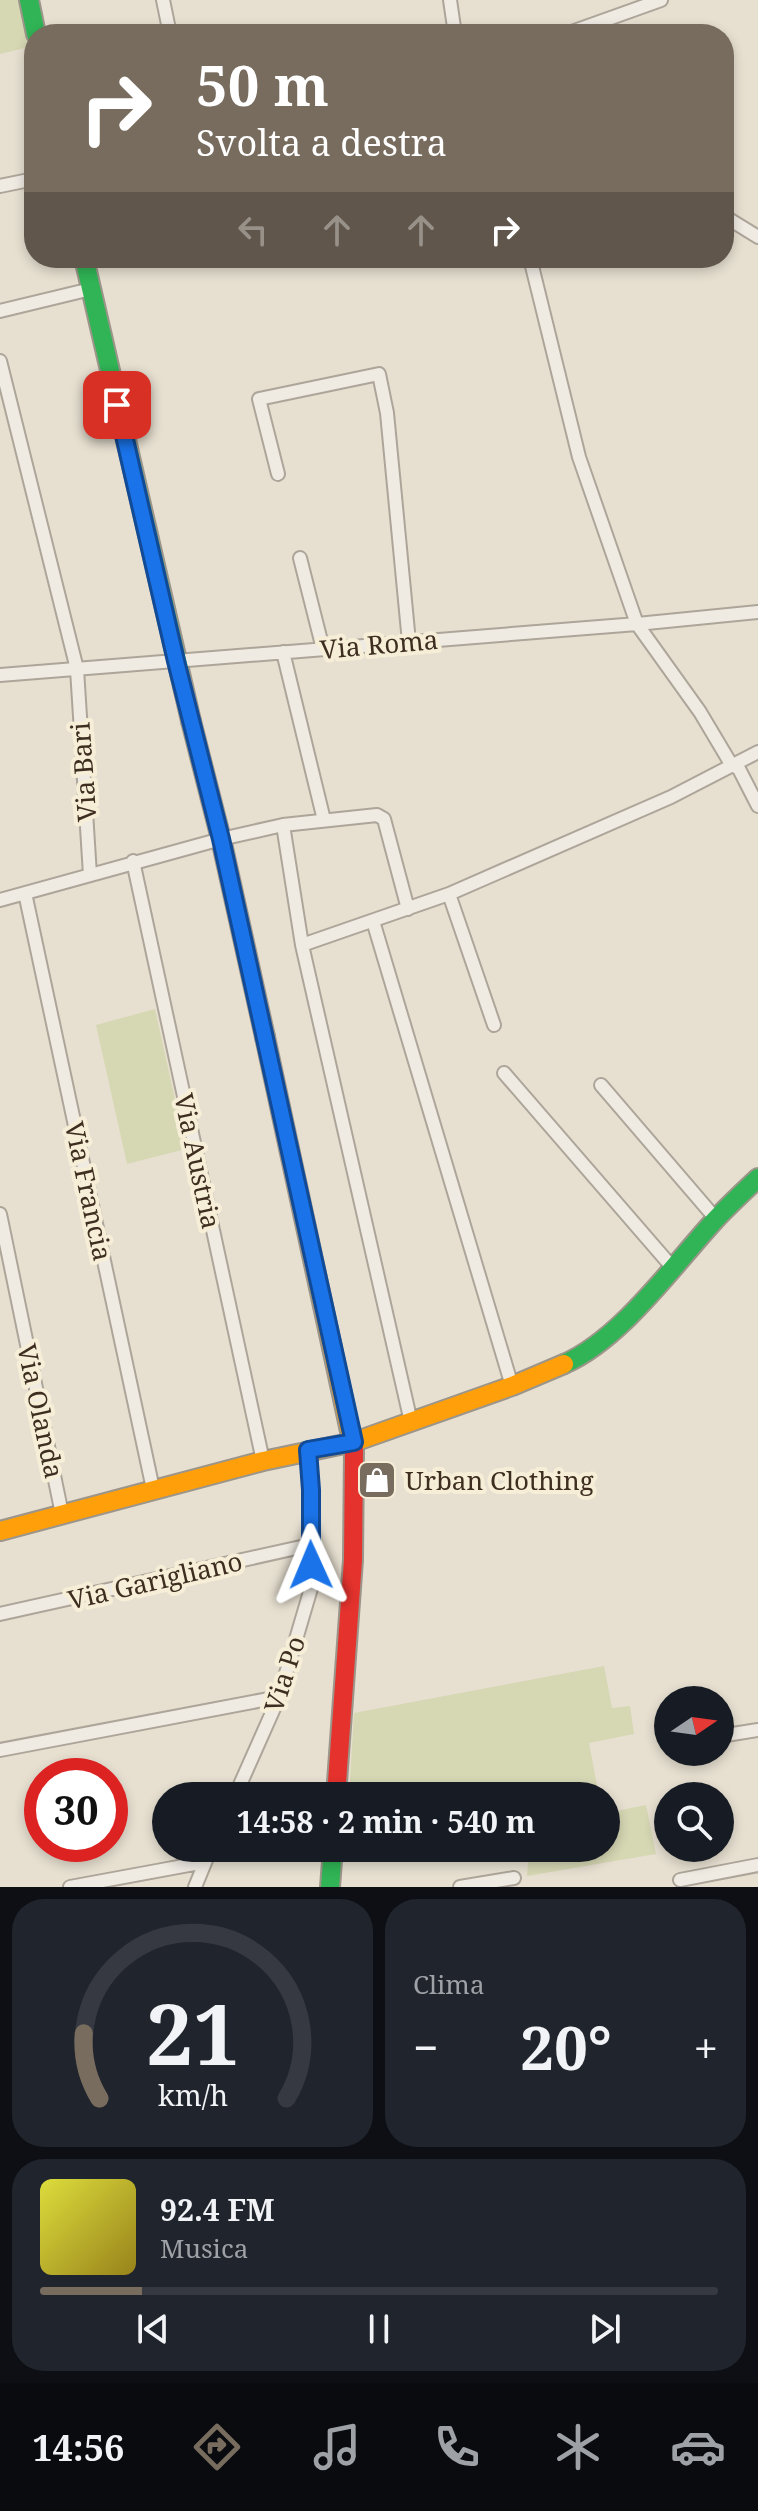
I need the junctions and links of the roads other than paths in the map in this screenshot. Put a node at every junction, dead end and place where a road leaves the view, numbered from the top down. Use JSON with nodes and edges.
{"nodes":[{"id":1,"x":29,"y":0,"type":"edge"},
{"id":2,"x":163,"y":0,"type":"edge"},
{"id":3,"x":450,"y":0,"type":"edge"},
{"id":4,"x":661,"y":0,"type":"edge"},
{"id":5,"x":34,"y":24,"type":"edge"},
{"id":6,"x":168,"y":24,"type":"edge"},
{"id":7,"x":454,"y":24,"type":"edge"},
{"id":8,"x":594,"y":24,"type":"edge"},
{"id":9,"x":24,"y":181,"type":"edge"},
{"id":10,"x":0,"y":186,"type":"edge"},
{"id":11,"x":734,"y":222,"type":"edge"},
{"id":12,"x":758,"y":237,"type":"edge"},
{"id":13,"x":86,"y":268,"type":"edge"},
{"id":14,"x":532,"y":268,"type":"edge"},
{"id":15,"x":91,"y":289,"type":"junction"},
{"id":16,"x":0,"y":311,"type":"edge"},
{"id":17,"x":0,"y":361,"type":"edge"},
{"id":18,"x":278,"y":474,"type":"dead end"},
{"id":19,"x":300,"y":558,"type":"dead end"},
{"id":20,"x":758,"y":612,"type":"edge"},
{"id":21,"x":637,"y":624,"type":"junction"},
{"id":22,"x":409,"y":642,"type":"junction"},
{"id":23,"x":323,"y":649,"type":"junction"},
{"id":24,"x":283,"y":652,"type":"junction"},
{"id":25,"x":176,"y":661,"type":"junction"},
{"id":26,"x":77,"y":669,"type":"junction"},
{"id":27,"x":0,"y":675,"type":"edge"},
{"id":28,"x":758,"y":752,"type":"edge"},
{"id":29,"x":731,"y":764,"type":"junction"},
{"id":30,"x":758,"y":806,"type":"edge"},
{"id":31,"x":324,"y":820,"type":"junction"},
{"id":32,"x":283,"y":825,"type":"junction"},
{"id":33,"x":221,"y":839,"type":"junction"},
{"id":34,"x":133,"y":861,"type":"junction"},
{"id":35,"x":90,"y":875,"type":"junction"},
{"id":36,"x":25,"y":893,"type":"junction"},
{"id":37,"x":449,"y":894,"type":"junction"},
{"id":38,"x":0,"y":900,"type":"edge"},
{"id":39,"x":408,"y":909,"type":"junction"},
{"id":40,"x":373,"y":921,"type":"junction"},
{"id":41,"x":302,"y":945,"type":"junction"},
{"id":42,"x":494,"y":1025,"type":"dead end"},
{"id":43,"x":504,"y":1073,"type":"dead end"},
{"id":44,"x":601,"y":1085,"type":"dead end"},
{"id":45,"x":758,"y":1178,"type":"edge"},
{"id":46,"x":0,"y":1214,"type":"edge"},
{"id":47,"x":716,"y":1219,"type":"junction"},
{"id":48,"x":672,"y":1267,"type":"junction"},
{"id":49,"x":512,"y":1386,"type":"junction"},
{"id":50,"x":411,"y":1422,"type":"junction"},
{"id":51,"x":354,"y":1442,"type":"junction"},
{"id":52,"x":308,"y":1450,"type":"junction"},
{"id":53,"x":263,"y":1461,"type":"junction"},
{"id":54,"x":153,"y":1489,"type":"junction"},
{"id":55,"x":62,"y":1514,"type":"junction"},
{"id":56,"x":0,"y":1531,"type":"edge"},
{"id":57,"x":310,"y":1545,"type":"junction"},
{"id":58,"x":0,"y":1614,"type":"edge"},
{"id":59,"x":279,"y":1697,"type":"junction"},
{"id":60,"x":758,"y":1730,"type":"edge"},
{"id":61,"x":734,"y":1734,"type":"edge"},
{"id":62,"x":0,"y":1750,"type":"edge"},
{"id":63,"x":241,"y":1782,"type":"edge"},
{"id":64,"x":337,"y":1782,"type":"edge"},
{"id":65,"x":205,"y":1862,"type":"joint"},
{"id":66,"x":332,"y":1862,"type":"edge"},
{"id":67,"x":758,"y":1865,"type":"edge"},
{"id":68,"x":514,"y":1878,"type":"dead end"},
{"id":69,"x":680,"y":1880,"type":"dead end"},
{"id":70,"x":70,"y":1887,"type":"edge"},
{"id":71,"x":195,"y":1887,"type":"edge"},
{"id":72,"x":330,"y":1887,"type":"edge"},
{"id":73,"x":460,"y":1887,"type":"edge"}],
"edges":[{"from":1,"to":5,"type":"street"},
{"from":2,"to":6,"type":"street"},
{"from":3,"to":7,"type":"street"},
{"from":4,"to":8,"type":"street"},
{"from":9,"to":10,"type":"street"},
{"from":11,"to":12,"type":"street"},
{"from":13,"to":15,"type":"street"},
{"from":14,"to":21,"type":"street"},
{"from":15,"to":16,"type":"street"},
{"from":15,"to":25,"type":"street"},
{"from":17,"to":26,"type":"street","name":"Via Bari"},
{"from":18,"to":22,"type":"street"},
{"from":19,"to":23,"type":"street"},
{"from":20,"to":21,"type":"street","name":"Via Roma"},
{"from":21,"to":22,"type":"street","name":"Via Roma"},
{"from":21,"to":29,"type":"street"},
{"from":22,"to":23,"type":"street","name":"Via Roma"},
{"from":23,"to":24,"type":"street","name":"Via Roma"},
{"from":24,"to":25,"type":"street","name":"Via Roma"},
{"from":24,"to":31,"type":"street"},
{"from":25,"to":26,"type":"street","name":"Via Roma"},
{"from":25,"to":33,"type":"street"},
{"from":26,"to":27,"type":"street","name":"Via Roma"},
{"from":26,"to":35,"type":"street","name":"Via Bari"},
{"from":28,"to":29,"type":"street"},
{"from":29,"to":30,"type":"street"},
{"from":29,"to":37,"type":"street"},
{"from":31,"to":32,"type":"street"},
{"from":31,"to":39,"type":"street"},
{"from":32,"to":33,"type":"street"},
{"from":32,"to":41,"type":"street"},
{"from":33,"to":34,"type":"street"},
{"from":33,"to":51,"type":"street"},
{"from":34,"to":35,"type":"street"},
{"from":34,"to":53,"type":"street","name":"Via Austria"},
{"from":35,"to":36,"type":"street"},
{"from":36,"to":38,"type":"street"},
{"from":36,"to":54,"type":"street","name":"Via Francia"},
{"from":37,"to":39,"type":"street"},
{"from":37,"to":42,"type":"street"},
{"from":39,"to":40,"type":"street"},
{"from":40,"to":41,"type":"street"},
{"from":40,"to":49,"type":"street"},
{"from":41,"to":50,"type":"street"},
{"from":43,"to":48,"type":"street"},
{"from":44,"to":47,"type":"street"},
{"from":45,"to":47,"type":"street"},
{"from":46,"to":55,"type":"street","name":"Via Olanda"},
{"from":47,"to":48,"type":"street"},
{"from":48,"to":49,"type":"street"},
{"from":49,"to":50,"type":"street"},
{"from":50,"to":51,"type":"street"},
{"from":51,"to":52,"type":"street"},
{"from":51,"to":64,"type":"street"},
{"from":52,"to":53,"type":"street"},
{"from":52,"to":57,"type":"street","name":"Via Po"},
{"from":53,"to":54,"type":"street"},
{"from":54,"to":55,"type":"street"},
{"from":55,"to":56,"type":"street"},
{"from":57,"to":58,"type":"street","name":"Via Garigliano"},
{"from":57,"to":59,"type":"street","name":"Via Po"},
{"from":59,"to":62,"type":"street"},
{"from":59,"to":63,"type":"street","name":"Via Po"},
{"from":60,"to":61,"type":"street"},
{"from":65,"to":70,"type":"street"},
{"from":65,"to":71,"type":"street"},
{"from":66,"to":72,"type":"street"},
{"from":67,"to":69,"type":"street"},
{"from":68,"to":73,"type":"street"}]}
